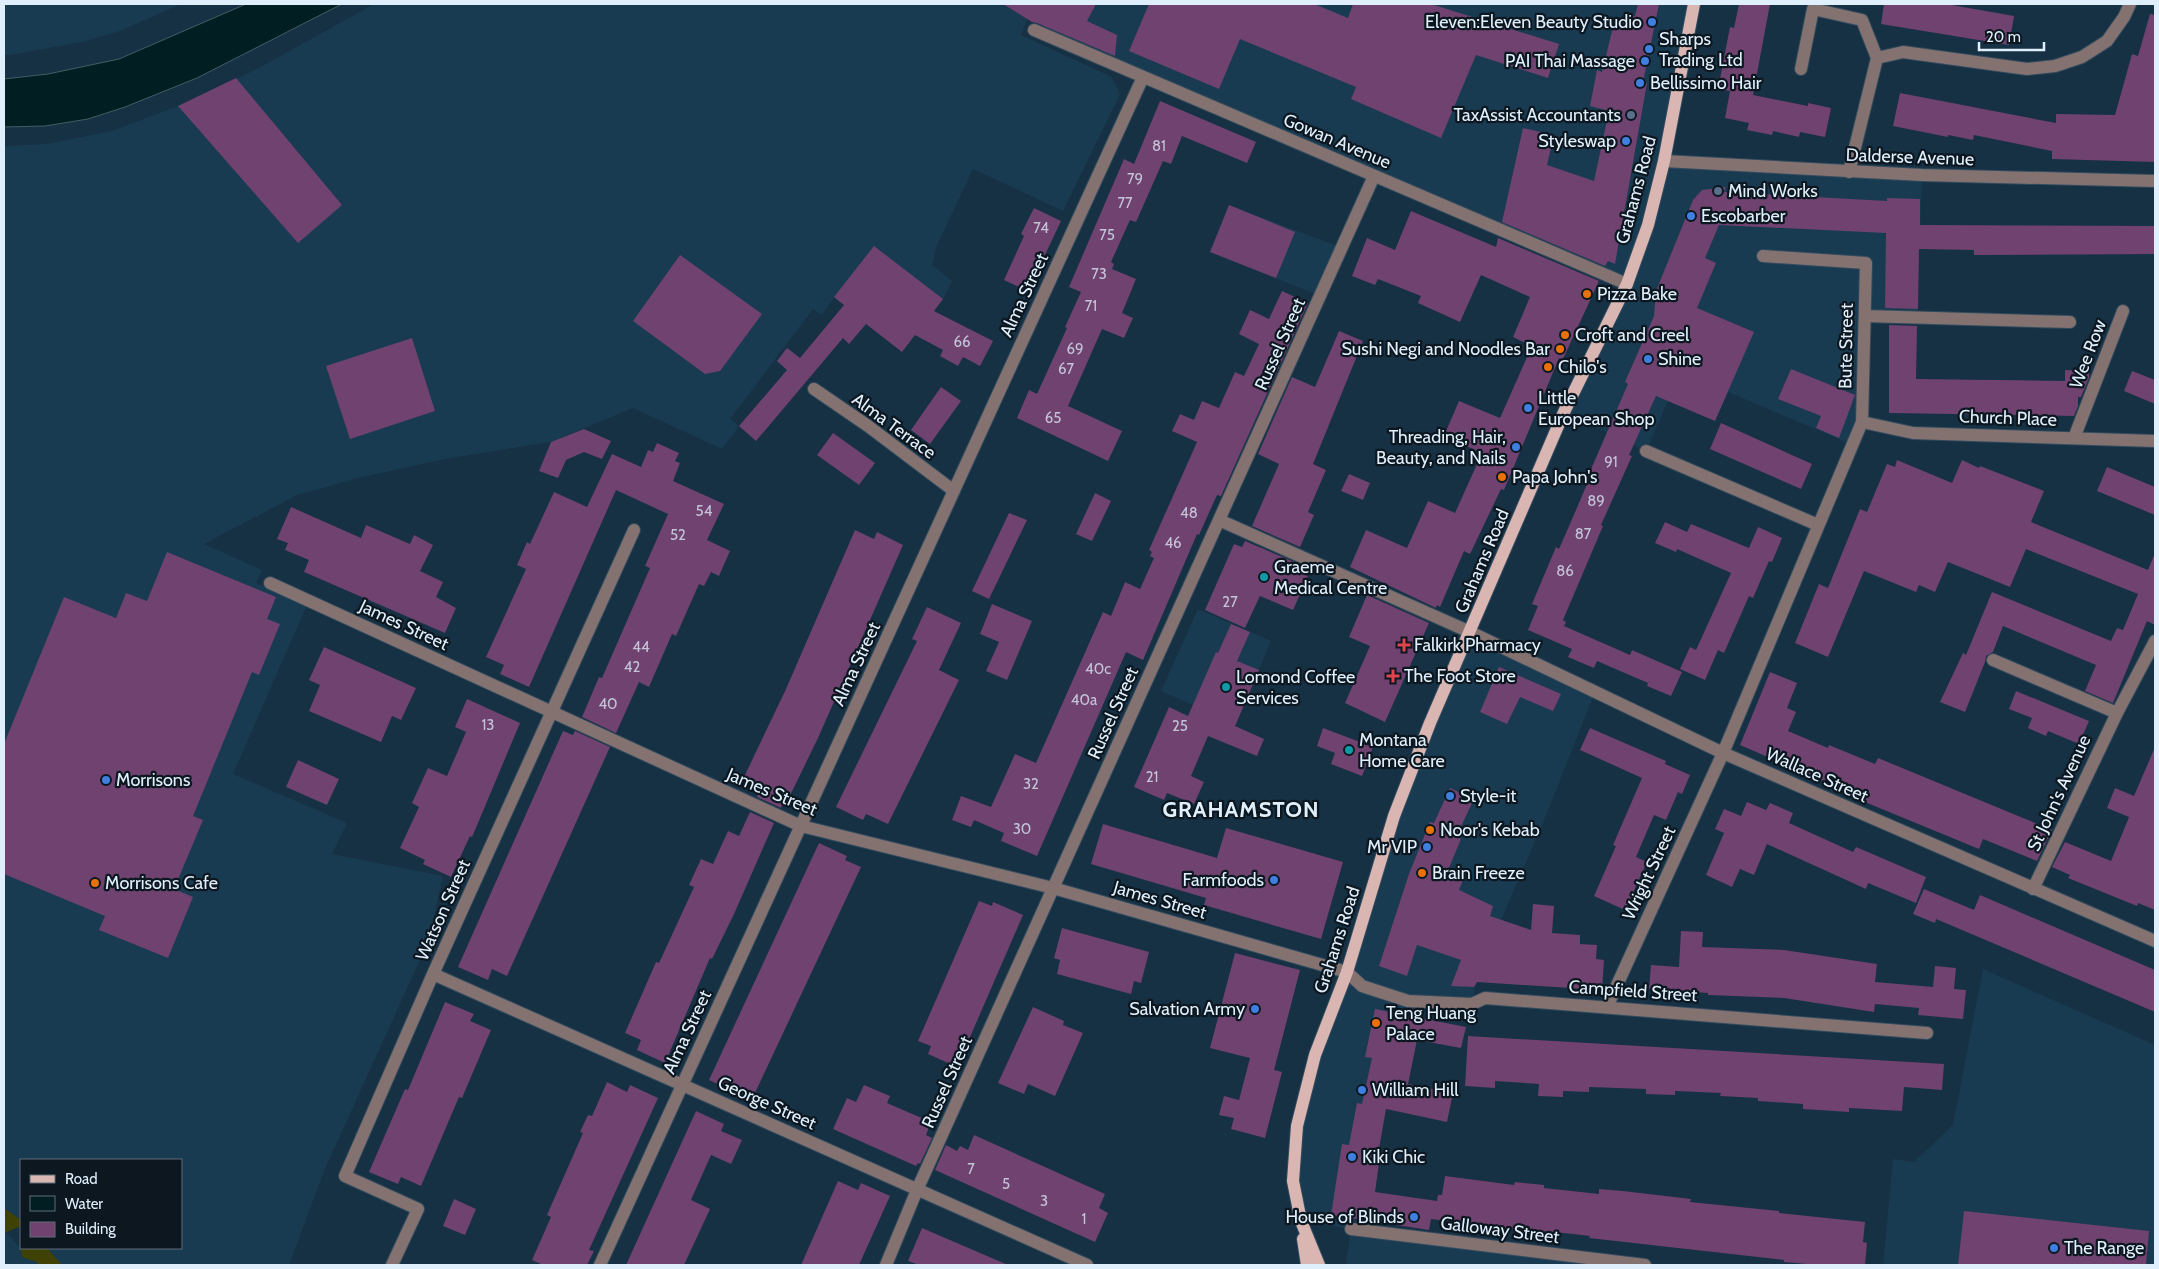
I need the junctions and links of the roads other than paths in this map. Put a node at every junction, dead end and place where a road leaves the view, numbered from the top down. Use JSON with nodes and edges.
{"nodes":[{"id":1,"x":1694,"y":4,"type":"edge"},
{"id":2,"x":2130,"y":4,"type":"edge"},
{"id":3,"x":1034,"y":30,"type":"dead end"},
{"id":4,"x":1877,"y":58,"type":"junction"},
{"id":5,"x":1801,"y":69,"type":"dead end"},
{"id":6,"x":1143,"y":77,"type":"junction"},
{"id":7,"x":1664,"y":161,"type":"junction"},
{"id":8,"x":1849,"y":172,"type":"junction"},
{"id":9,"x":1374,"y":176,"type":"junction"},
{"id":10,"x":2155,"y":181,"type":"edge"},
{"id":11,"x":1763,"y":256,"type":"dead end"},
{"id":12,"x":1627,"y":284,"type":"junction"},
{"id":13,"x":2123,"y":311,"type":"dead end"},
{"id":14,"x":1865,"y":316,"type":"junction"},
{"id":15,"x":2070,"y":322,"type":"dead end"},
{"id":16,"x":814,"y":389,"type":"dead end"},
{"id":17,"x":1862,"y":422,"type":"junction"},
{"id":18,"x":2074,"y":438,"type":"junction"},
{"id":19,"x":2155,"y":441,"type":"edge"},
{"id":20,"x":1646,"y":451,"type":"dead end"},
{"id":21,"x":954,"y":491,"type":"junction"},
{"id":22,"x":1219,"y":520,"type":"junction"},
{"id":23,"x":1818,"y":525,"type":"junction"},
{"id":24,"x":634,"y":530,"type":"dead end"},
{"id":25,"x":270,"y":583,"type":"dead end"},
{"id":26,"x":1470,"y":632,"type":"junction"},
{"id":27,"x":2155,"y":642,"type":"edge"},
{"id":28,"x":1993,"y":660,"type":"dead end"},
{"id":29,"x":552,"y":712,"type":"junction"},
{"id":30,"x":2117,"y":713,"type":"junction"},
{"id":31,"x":1723,"y":753,"type":"junction"},
{"id":32,"x":801,"y":826,"type":"junction"},
{"id":33,"x":1053,"y":888,"type":"junction"},
{"id":34,"x":2034,"y":889,"type":"junction"},
{"id":35,"x":2155,"y":941,"type":"edge"},
{"id":36,"x":1346,"y":972,"type":"junction"},
{"id":37,"x":432,"y":974,"type":"junction"},
{"id":38,"x":1607,"y":1006,"type":"junction"},
{"id":39,"x":1927,"y":1033,"type":"dead end"},
{"id":40,"x":682,"y":1085,"type":"junction"},
{"id":41,"x":918,"y":1190,"type":"junction"},
{"id":42,"x":1302,"y":1221,"type":"junction"},
{"id":43,"x":1351,"y":1229,"type":"dead end"},
{"id":44,"x":392,"y":1265,"type":"edge"},
{"id":45,"x":600,"y":1265,"type":"edge"},
{"id":46,"x":886,"y":1265,"type":"edge"},
{"id":47,"x":1086,"y":1265,"type":"edge"},
{"id":48,"x":1307,"y":1265,"type":"edge"},
{"id":49,"x":1319,"y":1265,"type":"edge"},
{"id":50,"x":1646,"y":1265,"type":"edge"}],
"edges":[{"from":1,"to":7,"type":"main road","name":"Grahams Road"},
{"from":2,"to":4,"type":"street"},
{"from":3,"to":6,"type":"street","name":"Gowan Avenue"},
{"from":4,"to":5,"type":"street"},
{"from":4,"to":8,"type":"street"},
{"from":6,"to":9,"type":"street","name":"Gowan Avenue"},
{"from":6,"to":21,"type":"street","name":"Alma Street"},
{"from":7,"to":8,"type":"street","name":"Dalderse Avenue"},
{"from":7,"to":12,"type":"main road","name":"Grahams Road"},
{"from":8,"to":10,"type":"street","name":"Dalderse Avenue"},
{"from":9,"to":12,"type":"street","name":"Gowan Avenue"},
{"from":9,"to":22,"type":"street","name":"Russel Street"},
{"from":11,"to":14,"type":"street","name":"Bute Street"},
{"from":12,"to":26,"type":"main road","name":"Grahams Road"},
{"from":13,"to":18,"type":"street","name":"Wee Row"},
{"from":14,"to":15,"type":"street"},
{"from":14,"to":17,"type":"street","name":"Bute Street"},
{"from":16,"to":21,"type":"street","name":"Alma Terrace"},
{"from":17,"to":18,"type":"street","name":"Church Place"},
{"from":17,"to":23,"type":"street","name":"Bute Street"},
{"from":18,"to":19,"type":"street","name":"Church Place"},
{"from":20,"to":23,"type":"street"},
{"from":21,"to":32,"type":"street","name":"Alma Street"},
{"from":22,"to":26,"type":"street","name":"Wallace Street"},
{"from":22,"to":33,"type":"street","name":"Russel Street"},
{"from":23,"to":31,"type":"street","name":"Bute Street"},
{"from":24,"to":29,"type":"street","name":"Watson Street"},
{"from":25,"to":29,"type":"street","name":"James Street"},
{"from":26,"to":31,"type":"street","name":"Wallace Street"},
{"from":26,"to":36,"type":"main road","name":"Grahams Road"},
{"from":27,"to":30,"type":"street","name":"St John's Avenue"},
{"from":28,"to":30,"type":"street"},
{"from":29,"to":32,"type":"street","name":"James Street"},
{"from":29,"to":37,"type":"street","name":"Watson Street"},
{"from":30,"to":34,"type":"street","name":"St John's Avenue"},
{"from":31,"to":34,"type":"street","name":"Wallace Street"},
{"from":31,"to":38,"type":"street","name":"Wright Street"},
{"from":32,"to":33,"type":"street","name":"James Street"},
{"from":32,"to":40,"type":"street","name":"Alma Street"},
{"from":33,"to":36,"type":"street","name":"James Street"},
{"from":33,"to":41,"type":"street","name":"Russel Street"},
{"from":34,"to":35,"type":"street","name":"Wallace Street"},
{"from":36,"to":38,"type":"street","name":"Campfield Street"},
{"from":36,"to":42,"type":"main road","name":"Grahams Road"},
{"from":37,"to":40,"type":"street","name":"George Street"},
{"from":37,"to":44,"type":"street","name":"Watson Street"},
{"from":38,"to":39,"type":"street","name":"Campfield Street"},
{"from":40,"to":41,"type":"street","name":"George Street"},
{"from":40,"to":45,"type":"street","name":"Alma Street"},
{"from":41,"to":46,"type":"street","name":"Russel Street"},
{"from":41,"to":47,"type":"street","name":"George Street"},
{"from":42,"to":48,"type":"main road","name":"Grahams Road"},
{"from":42,"to":49,"type":"main road","name":"Grahams Road"},
{"from":43,"to":50,"type":"street","name":"Galloway Street"}]}
